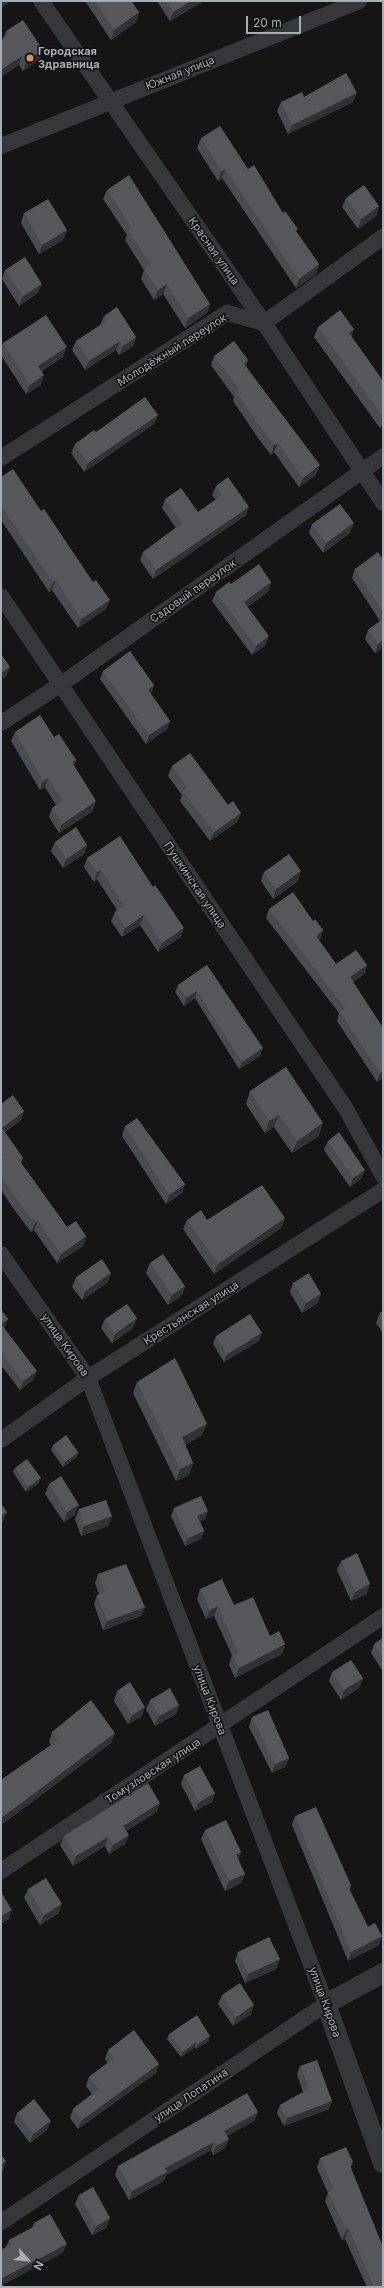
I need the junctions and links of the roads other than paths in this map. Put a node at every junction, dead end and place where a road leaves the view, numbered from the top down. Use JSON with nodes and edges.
{"nodes":[{"id":1,"x":41,"y":1,"type":"edge"},
{"id":2,"x":359,"y":1,"type":"edge"},
{"id":3,"x":110,"y":102,"type":"junction"},
{"id":4,"x":1,"y":146,"type":"edge"},
{"id":5,"x":383,"y":237,"type":"edge"},
{"id":6,"x":264,"y":323,"type":"junction"},
{"id":7,"x":383,"y":456,"type":"edge"},
{"id":8,"x":1,"y":458,"type":"edge"},
{"id":9,"x":361,"y":472,"type":"junction"},
{"id":10,"x":383,"y":503,"type":"edge"},
{"id":11,"x":1,"y":596,"type":"edge"},
{"id":12,"x":60,"y":685,"type":"junction"},
{"id":13,"x":1,"y":723,"type":"edge"},
{"id":14,"x":383,"y":1176,"type":"edge"},
{"id":15,"x":383,"y":1190,"type":"edge"},
{"id":16,"x":1,"y":1254,"type":"edge"},
{"id":17,"x":88,"y":1378,"type":"junction"},
{"id":18,"x":1,"y":1440,"type":"edge"},
{"id":19,"x":383,"y":1616,"type":"edge"},
{"id":20,"x":220,"y":1727,"type":"junction"},
{"id":21,"x":1,"y":1871,"type":"edge"},
{"id":22,"x":383,"y":1973,"type":"edge"},
{"id":23,"x":326,"y":2004,"type":"junction"},
{"id":24,"x":383,"y":2163,"type":"edge"},
{"id":25,"x":1,"y":2222,"type":"edge"}],
"edges":[{"from":1,"to":3,"type":"street","name":"Красная улица"},
{"from":2,"to":3,"type":"street","name":"Южная улица"},
{"from":3,"to":4,"type":"street","name":"Южная улица"},
{"from":3,"to":6,"type":"street","name":"Красная улица"},
{"from":5,"to":6,"type":"street"},
{"from":6,"to":8,"type":"street","name":"Молодёжный переулок"},
{"from":6,"to":9,"type":"street","name":"Красная улица"},
{"from":7,"to":9,"type":"street","name":"Садовый переулок"},
{"from":9,"to":10,"type":"street","name":"Красная улица"},
{"from":9,"to":12,"type":"street","name":"Садовый переулок"},
{"from":11,"to":12,"type":"street","name":"Пушкинская улица"},
{"from":12,"to":13,"type":"street","name":"Садовый переулок"},
{"from":12,"to":14,"type":"street","name":"Пушкинская улица"},
{"from":15,"to":17,"type":"street","name":"Крестьянская улица"},
{"from":16,"to":17,"type":"street","name":"улица Кирова"},
{"from":17,"to":18,"type":"street","name":"Крестьянская улица"},
{"from":17,"to":20,"type":"street","name":"улица Кирова"},
{"from":19,"to":20,"type":"street","name":"Томузловская улица"},
{"from":20,"to":21,"type":"street","name":"Томузловская улица"},
{"from":20,"to":23,"type":"street","name":"улица Кирова"},
{"from":22,"to":23,"type":"street","name":"улица Лопатина"},
{"from":23,"to":24,"type":"street","name":"улица Кирова"},
{"from":23,"to":25,"type":"street","name":"улица Лопатина"}]}
